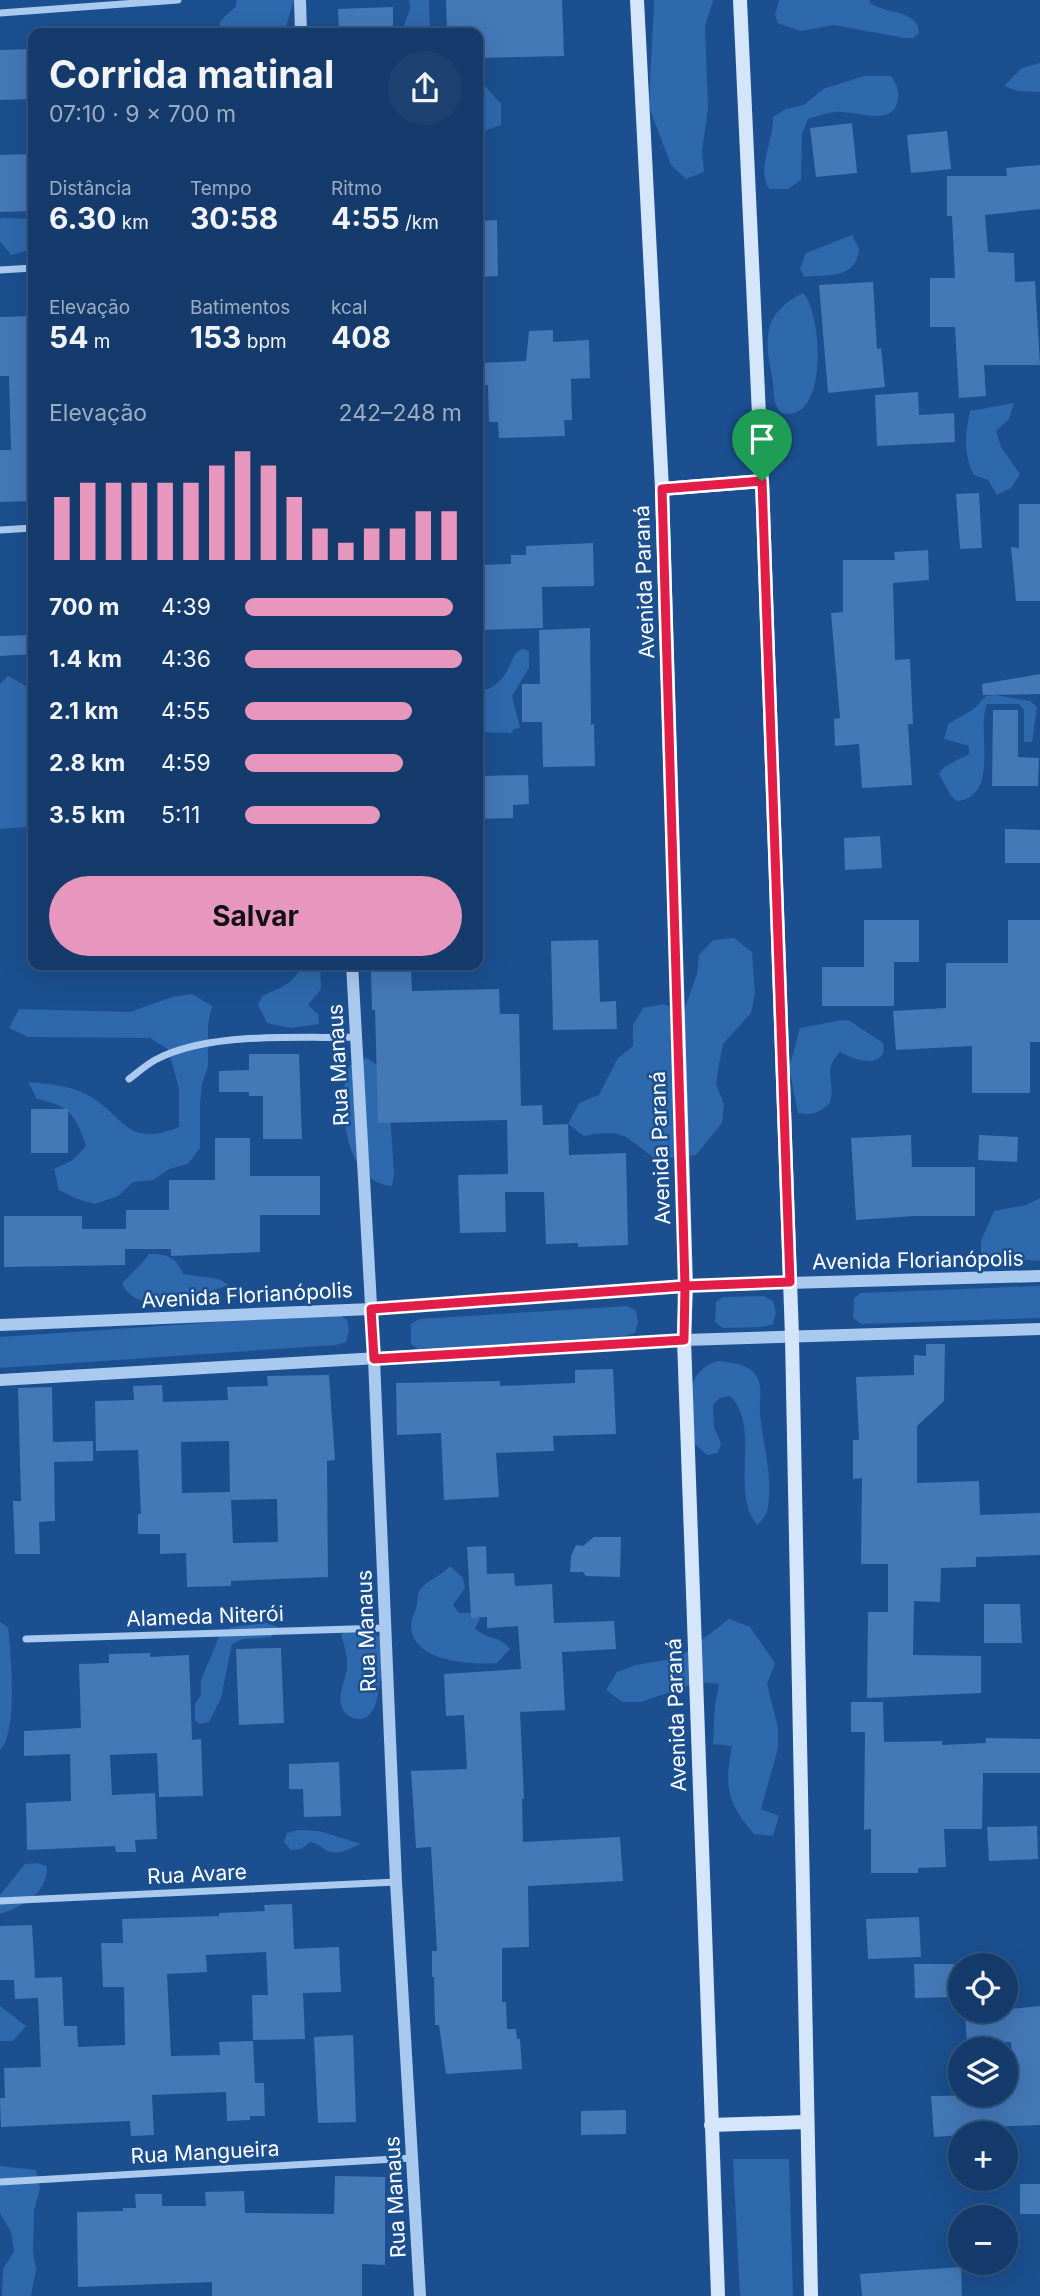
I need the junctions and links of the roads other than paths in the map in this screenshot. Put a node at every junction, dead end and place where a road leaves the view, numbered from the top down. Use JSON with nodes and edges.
{"nodes":[{"id":1,"x":178,"y":0,"type":"edge"},
{"id":2,"x":300,"y":0,"type":"edge"},
{"id":3,"x":637,"y":0,"type":"edge"},
{"id":4,"x":740,"y":0,"type":"edge"},
{"id":5,"x":0,"y":13,"type":"edge"},
{"id":6,"x":301,"y":28,"type":"edge"},
{"id":7,"x":28,"y":268,"type":"edge"},
{"id":8,"x":0,"y":270,"type":"edge"},
{"id":9,"x":762,"y":481,"type":"junction"},
{"id":10,"x":662,"y":489,"type":"junction"},
{"id":11,"x":28,"y":528,"type":"edge"},
{"id":12,"x":0,"y":530,"type":"edge"},
{"id":13,"x":352,"y":970,"type":"edge"},
{"id":14,"x":356,"y":1037,"type":"junction"},
{"id":15,"x":129,"y":1079,"type":"dead end"},
{"id":16,"x":1040,"y":1276,"type":"edge"},
{"id":17,"x":790,"y":1282,"type":"junction"},
{"id":18,"x":685,"y":1286,"type":"junction"},
{"id":19,"x":371,"y":1309,"type":"junction"},
{"id":20,"x":0,"y":1325,"type":"edge"},
{"id":21,"x":1040,"y":1329,"type":"edge"},
{"id":22,"x":792,"y":1337,"type":"junction"},
{"id":23,"x":684,"y":1340,"type":"junction"},
{"id":24,"x":374,"y":1359,"type":"junction"},
{"id":25,"x":0,"y":1380,"type":"edge"},
{"id":26,"x":385,"y":1628,"type":"junction"},
{"id":27,"x":26,"y":1639,"type":"dead end"},
{"id":28,"x":396,"y":1882,"type":"junction"},
{"id":29,"x":0,"y":1901,"type":"edge"},
{"id":30,"x":806,"y":2122,"type":"junction"},
{"id":31,"x":711,"y":2125,"type":"junction"},
{"id":32,"x":412,"y":2158,"type":"junction"},
{"id":33,"x":0,"y":2182,"type":"edge"},
{"id":34,"x":420,"y":2296,"type":"edge"},
{"id":35,"x":718,"y":2296,"type":"edge"},
{"id":36,"x":811,"y":2296,"type":"edge"}],
"edges":[{"from":1,"to":5,"type":"street"},
{"from":2,"to":6,"type":"street"},
{"from":3,"to":10,"type":"main road","name":"Avenida Paraná"},
{"from":4,"to":9,"type":"main road"},
{"from":7,"to":8,"type":"street"},
{"from":9,"to":10,"type":"main road"},
{"from":9,"to":17,"type":"main road"},
{"from":10,"to":18,"type":"main road","name":"Avenida Paraná"},
{"from":11,"to":12,"type":"street"},
{"from":13,"to":14,"type":"street","name":"Rua Manaus"},
{"from":14,"to":15,"type":"street"},
{"from":14,"to":19,"type":"street","name":"Rua Manaus"},
{"from":16,"to":17,"type":"street","name":"Avenida Florianópolis"},
{"from":17,"to":18,"type":"street","name":"Avenida Florianópolis"},
{"from":17,"to":22,"type":"main road"},
{"from":18,"to":19,"type":"street","name":"Avenida Florianópolis"},
{"from":18,"to":23,"type":"main road","name":"Avenida Paraná"},
{"from":19,"to":20,"type":"street","name":"Avenida Florianópolis"},
{"from":19,"to":24,"type":"street","name":"Rua Manaus"},
{"from":21,"to":22,"type":"street"},
{"from":22,"to":23,"type":"street"},
{"from":22,"to":30,"type":"main road"},
{"from":23,"to":24,"type":"street"},
{"from":23,"to":31,"type":"main road","name":"Avenida Paraná"},
{"from":24,"to":25,"type":"street"},
{"from":24,"to":26,"type":"street","name":"Rua Manaus"},
{"from":26,"to":27,"type":"street","name":"Alameda Niterói"},
{"from":26,"to":28,"type":"street","name":"Rua Manaus"},
{"from":28,"to":29,"type":"street","name":"Rua Avare"},
{"from":28,"to":32,"type":"street","name":"Rua Manaus"},
{"from":30,"to":31,"type":"main road"},
{"from":30,"to":36,"type":"main road"},
{"from":31,"to":35,"type":"main road","name":"Avenida Paraná"},
{"from":32,"to":33,"type":"street","name":"Rua Mangueira"},
{"from":32,"to":34,"type":"street","name":"Rua Manaus"}]}
